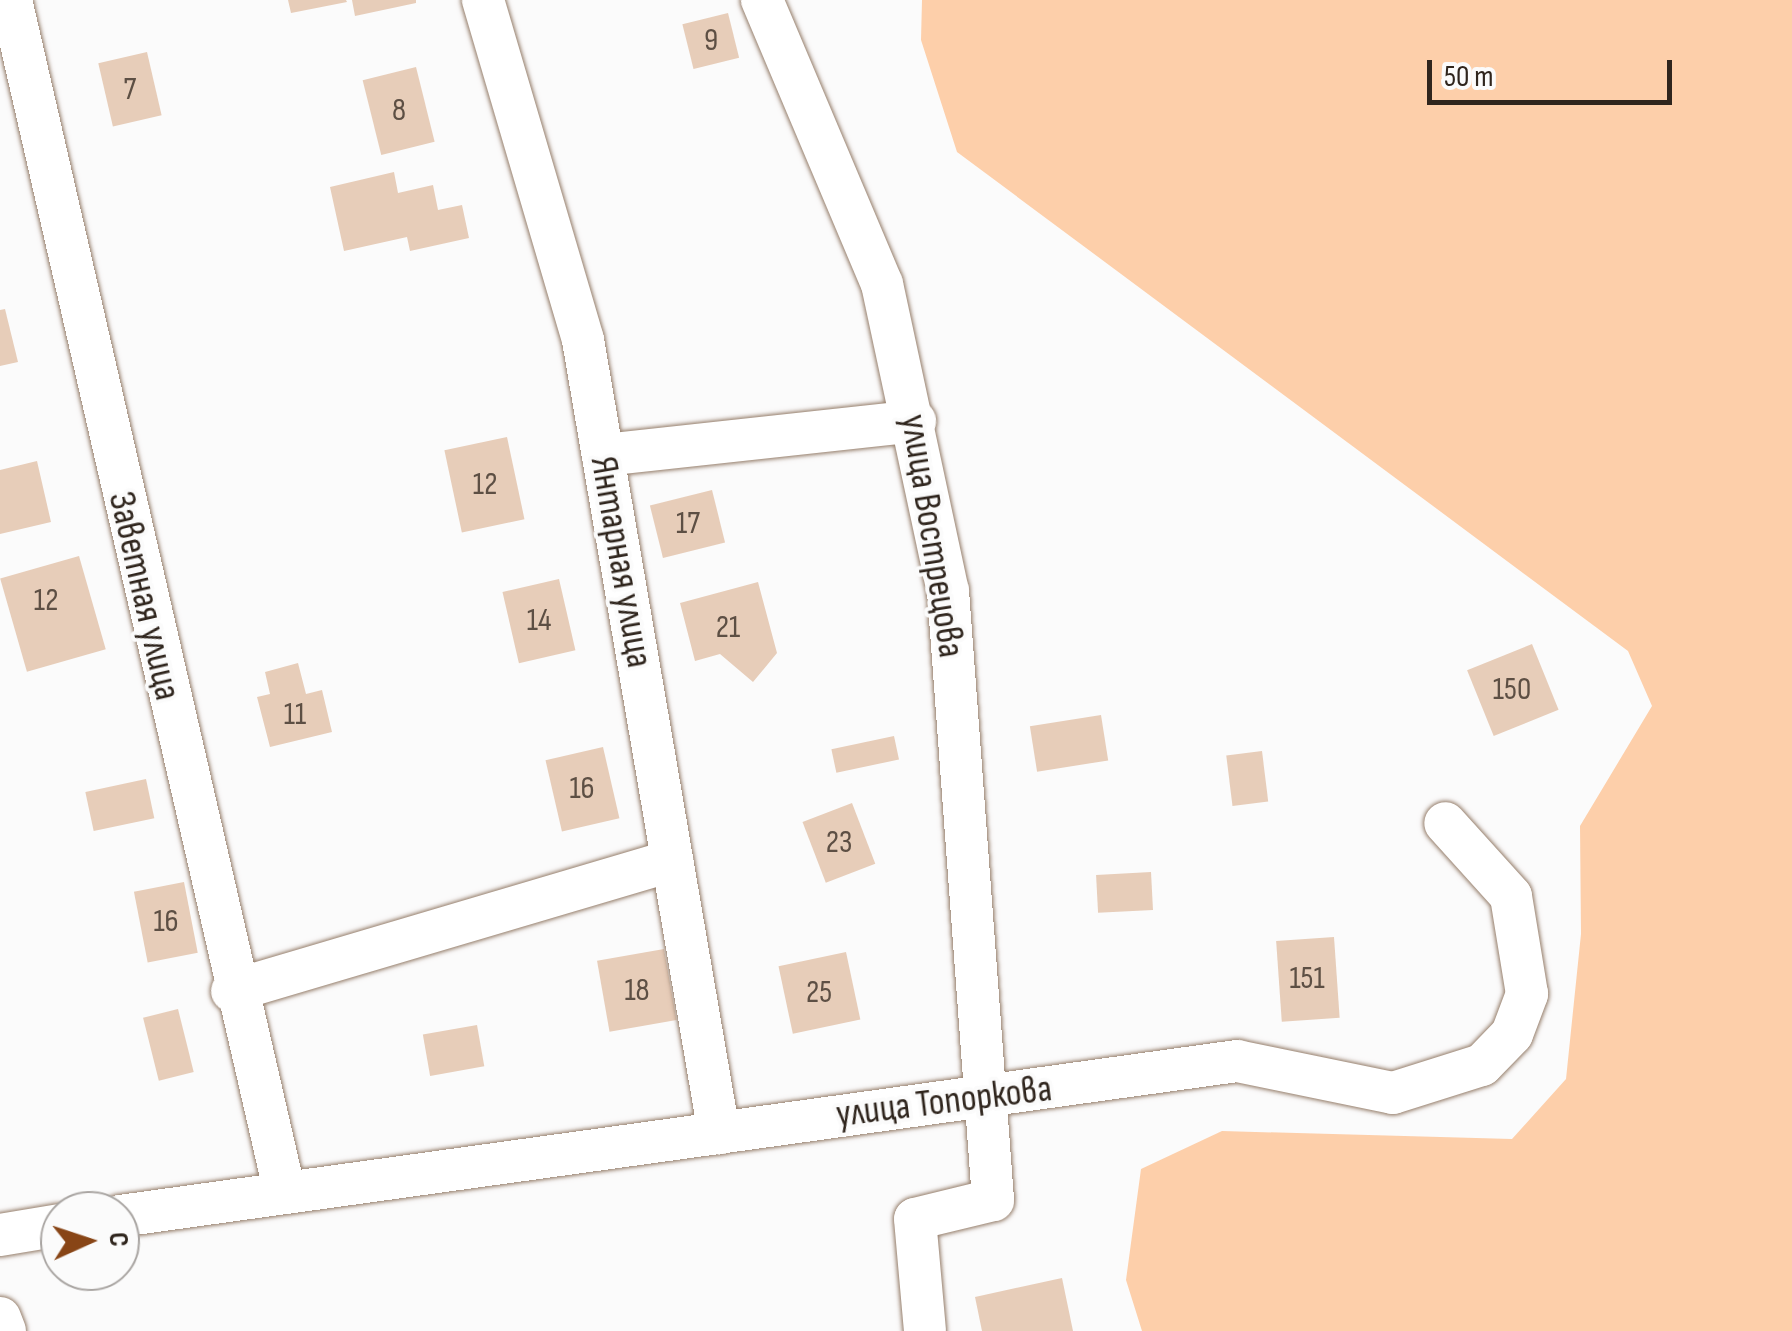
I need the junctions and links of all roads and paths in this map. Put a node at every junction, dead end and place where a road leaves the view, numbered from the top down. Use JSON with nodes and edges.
{"nodes":[{"id":1,"x":11,"y":0,"type":"edge"},
{"id":2,"x":484,"y":0,"type":"edge"},
{"id":3,"x":762,"y":0,"type":"edge"},
{"id":4,"x":915,"y":421,"type":"junction"},
{"id":5,"x":602,"y":455,"type":"junction"},
{"id":6,"x":1445,"y":824,"type":"dead end"},
{"id":7,"x":672,"y":861,"type":"junction"},
{"id":8,"x":232,"y":991,"type":"junction"},
{"id":9,"x":986,"y":1099,"type":"junction"},
{"id":10,"x":719,"y":1133,"type":"junction"},
{"id":11,"x":284,"y":1189,"type":"junction"},
{"id":12,"x":140,"y":1213,"type":"edge"},
{"id":13,"x":40,"y":1228,"type":"edge"},
{"id":14,"x":0,"y":1235,"type":"edge"},
{"id":15,"x":0,"y":1318,"type":"edge"},
{"id":16,"x":5,"y":1331,"type":"edge"},
{"id":17,"x":925,"y":1331,"type":"edge"}],
"edges":[{"from":1,"to":8,"type":"street","name":"Заветная улица"},
{"from":2,"to":5,"type":"street","name":"Янтарная улица"},
{"from":3,"to":4,"type":"street","name":"улица Вострецова"},
{"from":4,"to":5,"type":"street"},
{"from":4,"to":9,"type":"street","name":"улица Вострецова"},
{"from":5,"to":7,"type":"street","name":"Янтарная улица"},
{"from":6,"to":9,"type":"street","name":"улица Топоркова"},
{"from":7,"to":8,"type":"street"},
{"from":7,"to":10,"type":"street","name":"Янтарная улица"},
{"from":8,"to":11,"type":"street","name":"Заветная улица"},
{"from":9,"to":10,"type":"street","name":"улица Топоркова"},
{"from":9,"to":17,"type":"street","name":"улица Вострецова"},
{"from":10,"to":11,"type":"street","name":"улица Топоркова"},
{"from":11,"to":12,"type":"street","name":"улица Топоркова"},
{"from":13,"to":14,"type":"street"},
{"from":15,"to":16,"type":"street"}]}
